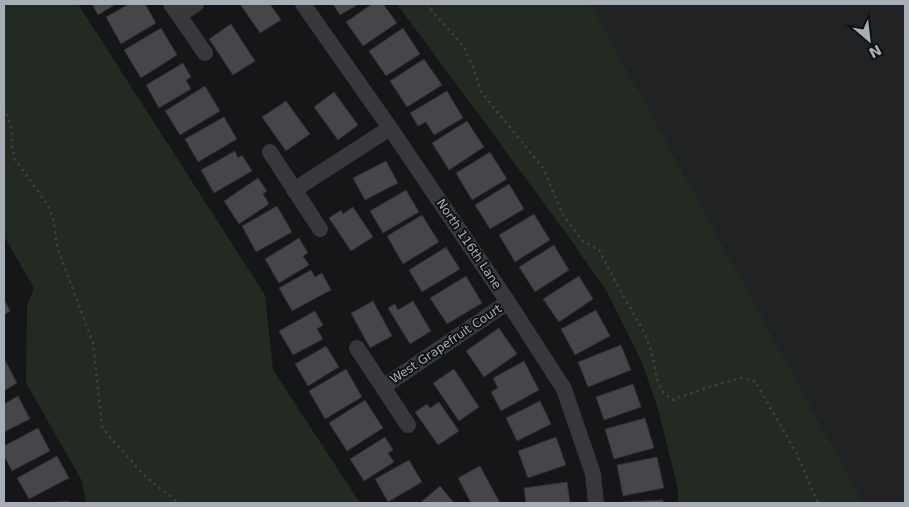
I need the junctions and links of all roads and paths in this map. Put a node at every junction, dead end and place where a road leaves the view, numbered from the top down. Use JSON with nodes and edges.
{"nodes":[{"id":1,"x":196,"y":4,"type":"edge"},
{"id":2,"x":302,"y":4,"type":"edge"},
{"id":3,"x":426,"y":4,"type":"edge"},
{"id":4,"x":175,"y":10,"type":"edge"},
{"id":5,"x":205,"y":53,"type":"dead end"},
{"id":6,"x":4,"y":108,"type":"edge"},
{"id":7,"x":390,"y":128,"type":"junction"},
{"id":8,"x":270,"y":152,"type":"dead end"},
{"id":9,"x":294,"y":190,"type":"junction"},
{"id":10,"x":320,"y":229,"type":"dead end"},
{"id":11,"x":508,"y":302,"type":"junction"},
{"id":12,"x":357,"y":348,"type":"dead end"},
{"id":13,"x":383,"y":387,"type":"junction"},
{"id":14,"x":408,"y":425,"type":"dead end"},
{"id":15,"x":179,"y":503,"type":"edge"},
{"id":16,"x":596,"y":503,"type":"edge"},
{"id":17,"x":818,"y":503,"type":"edge"}],
"edges":[{"from":1,"to":4,"type":"street"},
{"from":2,"to":7,"type":"street","name":"North 116th Lane"},
{"from":3,"to":17,"type":"path"},
{"from":4,"to":5,"type":"street"},
{"from":6,"to":15,"type":"path"},
{"from":7,"to":9,"type":"street"},
{"from":7,"to":11,"type":"street","name":"North 116th Lane"},
{"from":8,"to":9,"type":"street"},
{"from":9,"to":10,"type":"street"},
{"from":11,"to":13,"type":"street","name":"West Grapefruit Court"},
{"from":11,"to":16,"type":"street","name":"North 116th Lane"},
{"from":12,"to":13,"type":"street"},
{"from":13,"to":14,"type":"street"}]}
